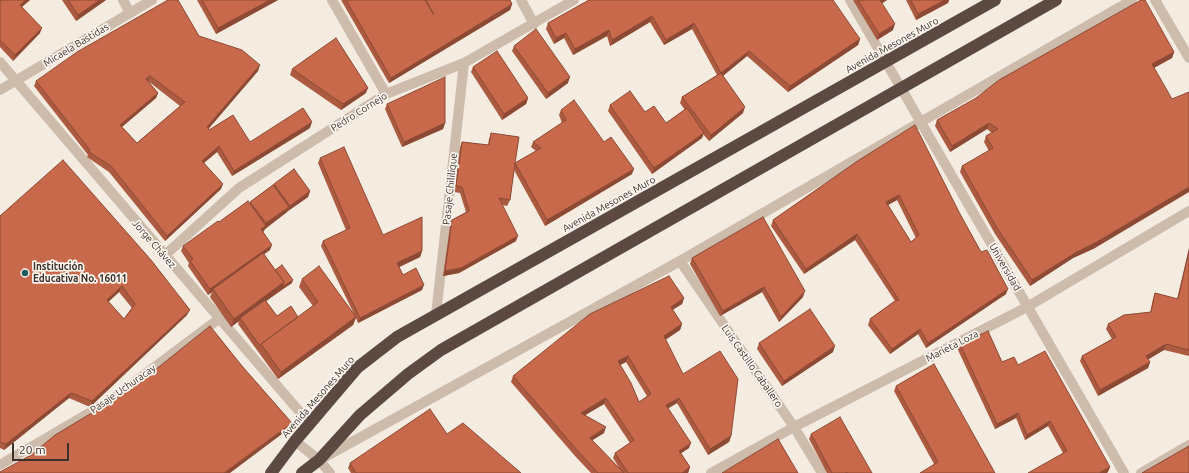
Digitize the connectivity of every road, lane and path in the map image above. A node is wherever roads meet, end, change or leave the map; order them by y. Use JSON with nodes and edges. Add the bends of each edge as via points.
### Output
{"nodes":[{"id":1,"x":123,"y":0,"type":"edge"},
{"id":2,"x":152,"y":0,"type":"edge"},
{"id":3,"x":332,"y":0,"type":"edge"},
{"id":4,"x":521,"y":0,"type":"edge"},
{"id":5,"x":574,"y":0,"type":"edge"},
{"id":6,"x":850,"y":0,"type":"edge"},
{"id":7,"x":995,"y":0,"type":"edge"},
{"id":8,"x":1056,"y":0,"type":"edge"},
{"id":9,"x":1132,"y":0,"type":"edge"},
{"id":10,"x":1155,"y":0,"type":"edge"},
{"id":11,"x":130,"y":12,"type":"junction"},
{"id":12,"x":534,"y":24,"type":"junction"},
{"id":13,"x":1189,"y":58,"type":"edge"},
{"id":14,"x":0,"y":62,"type":"edge"},
{"id":15,"x":887,"y":62,"type":"junction"},
{"id":16,"x":464,"y":63,"type":"junction"},
{"id":17,"x":16,"y":80,"type":"junction"},
{"id":18,"x":902,"y":88,"type":"junction"},
{"id":19,"x":0,"y":90,"type":"edge"},
{"id":20,"x":386,"y":94,"type":"junction"},
{"id":21,"x":921,"y":120,"type":"junction"},
{"id":22,"x":1189,"y":210,"type":"edge"},
{"id":23,"x":164,"y":256,"type":"junction"},
{"id":24,"x":680,"y":261,"type":"junction"},
{"id":25,"x":1027,"y":307,"type":"junction"},
{"id":26,"x":436,"y":315,"type":"junction"},
{"id":27,"x":220,"y":318,"type":"junction"},
{"id":28,"x":310,"y":424,"type":"junction"},
{"id":29,"x":794,"y":427,"type":"junction"},
{"id":30,"x":295,"y":440,"type":"junction"},
{"id":31,"x":1189,"y":445,"type":"edge"},
{"id":32,"x":319,"y":460,"type":"junction"},
{"id":33,"x":2,"y":461,"type":"edge"},
{"id":34,"x":271,"y":473,"type":"edge"},
{"id":35,"x":302,"y":473,"type":"edge"},
{"id":36,"x":330,"y":473,"type":"edge"},
{"id":37,"x":710,"y":473,"type":"edge"},
{"id":38,"x":822,"y":473,"type":"edge"},
{"id":39,"x":1124,"y":473,"type":"edge"},
{"id":40,"x":1141,"y":473,"type":"edge"}],
"edges":[{"from":1,"to":11,"type":"street"},
{"from":2,"to":11,"type":"street","name":"Micaela Bastidas"},
{"from":3,"to":20,"type":"street"},
{"from":4,"to":12,"type":"street"},
{"from":5,"to":12,"type":"street","name":"Pedro Cornejo"},
{"from":6,"to":15,"type":"street","name":"Universidad"},
{"from":7,"to":15,"type":"highway","name":"Avenida Mesones Muro"},
{"from":8,"to":18,"type":"highway"},
{"from":9,"to":21,"type":"street"},
{"from":10,"to":13,"type":"street"},
{"from":11,"to":17,"type":"street","name":"Micaela Bastidas"},
{"from":12,"to":16,"type":"street","name":"Pedro Cornejo"},
{"from":14,"to":17,"type":"street","name":"Jorge Chávez"},
{"from":15,"to":18,"type":"street","name":"Universidad"},
{"from":15,"to":26,"type":"highway","name":"Avenida Mesones Muro"},
{"from":16,"to":20,"type":"street","name":"Pedro Cornejo"},
{"from":16,"to":26,"type":"street","name":"Pasaje Chililique"},
{"from":17,"to":19,"type":"street","name":"Micaela Bastidas"},
{"from":17,"to":23,"type":"street","name":"Jorge Chávez"},
{"from":18,"to":21,"type":"street","name":"Universidad"},
{"from":18,"to":32,"type":"highway","via":[[440,350],[360,415]]},
{"from":20,"to":23,"type":"street","name":"Pedro Cornejo","via":[[239,188]]},
{"from":21,"to":24,"type":"street"},
{"from":21,"to":25,"type":"street","name":"Universidad"},
{"from":22,"to":25,"type":"street","name":"Marieta Loza"},
{"from":23,"to":27,"type":"street","name":"Jorge Chávez"},
{"from":24,"to":29,"type":"street","name":"Luis Castillo Caballero"},
{"from":24,"to":32,"type":"street"},
{"from":25,"to":29,"type":"street","name":"Marieta Loza"},
{"from":25,"to":39,"type":"street","name":"Universidad"},
{"from":26,"to":28,"type":"highway","name":"Avenida Mesones Muro","via":[[397,337],[357,368]]},
{"from":27,"to":28,"type":"street","name":"Jorge Chávez"},
{"from":27,"to":33,"type":"street","name":"Pasaje Uchuracay","via":[[108,402]]},
{"from":28,"to":30,"type":"highway","name":"Avenida Mesones Muro"},
{"from":29,"to":37,"type":"street","name":"Marieta Loza"},
{"from":29,"to":38,"type":"street","name":"Luis Castillo Caballero"},
{"from":30,"to":32,"type":"street"},
{"from":30,"to":34,"type":"highway","name":"Avenida Mesones Muro"},
{"from":31,"to":40,"type":"street"},
{"from":32,"to":35,"type":"highway"},
{"from":32,"to":36,"type":"street"}]}
